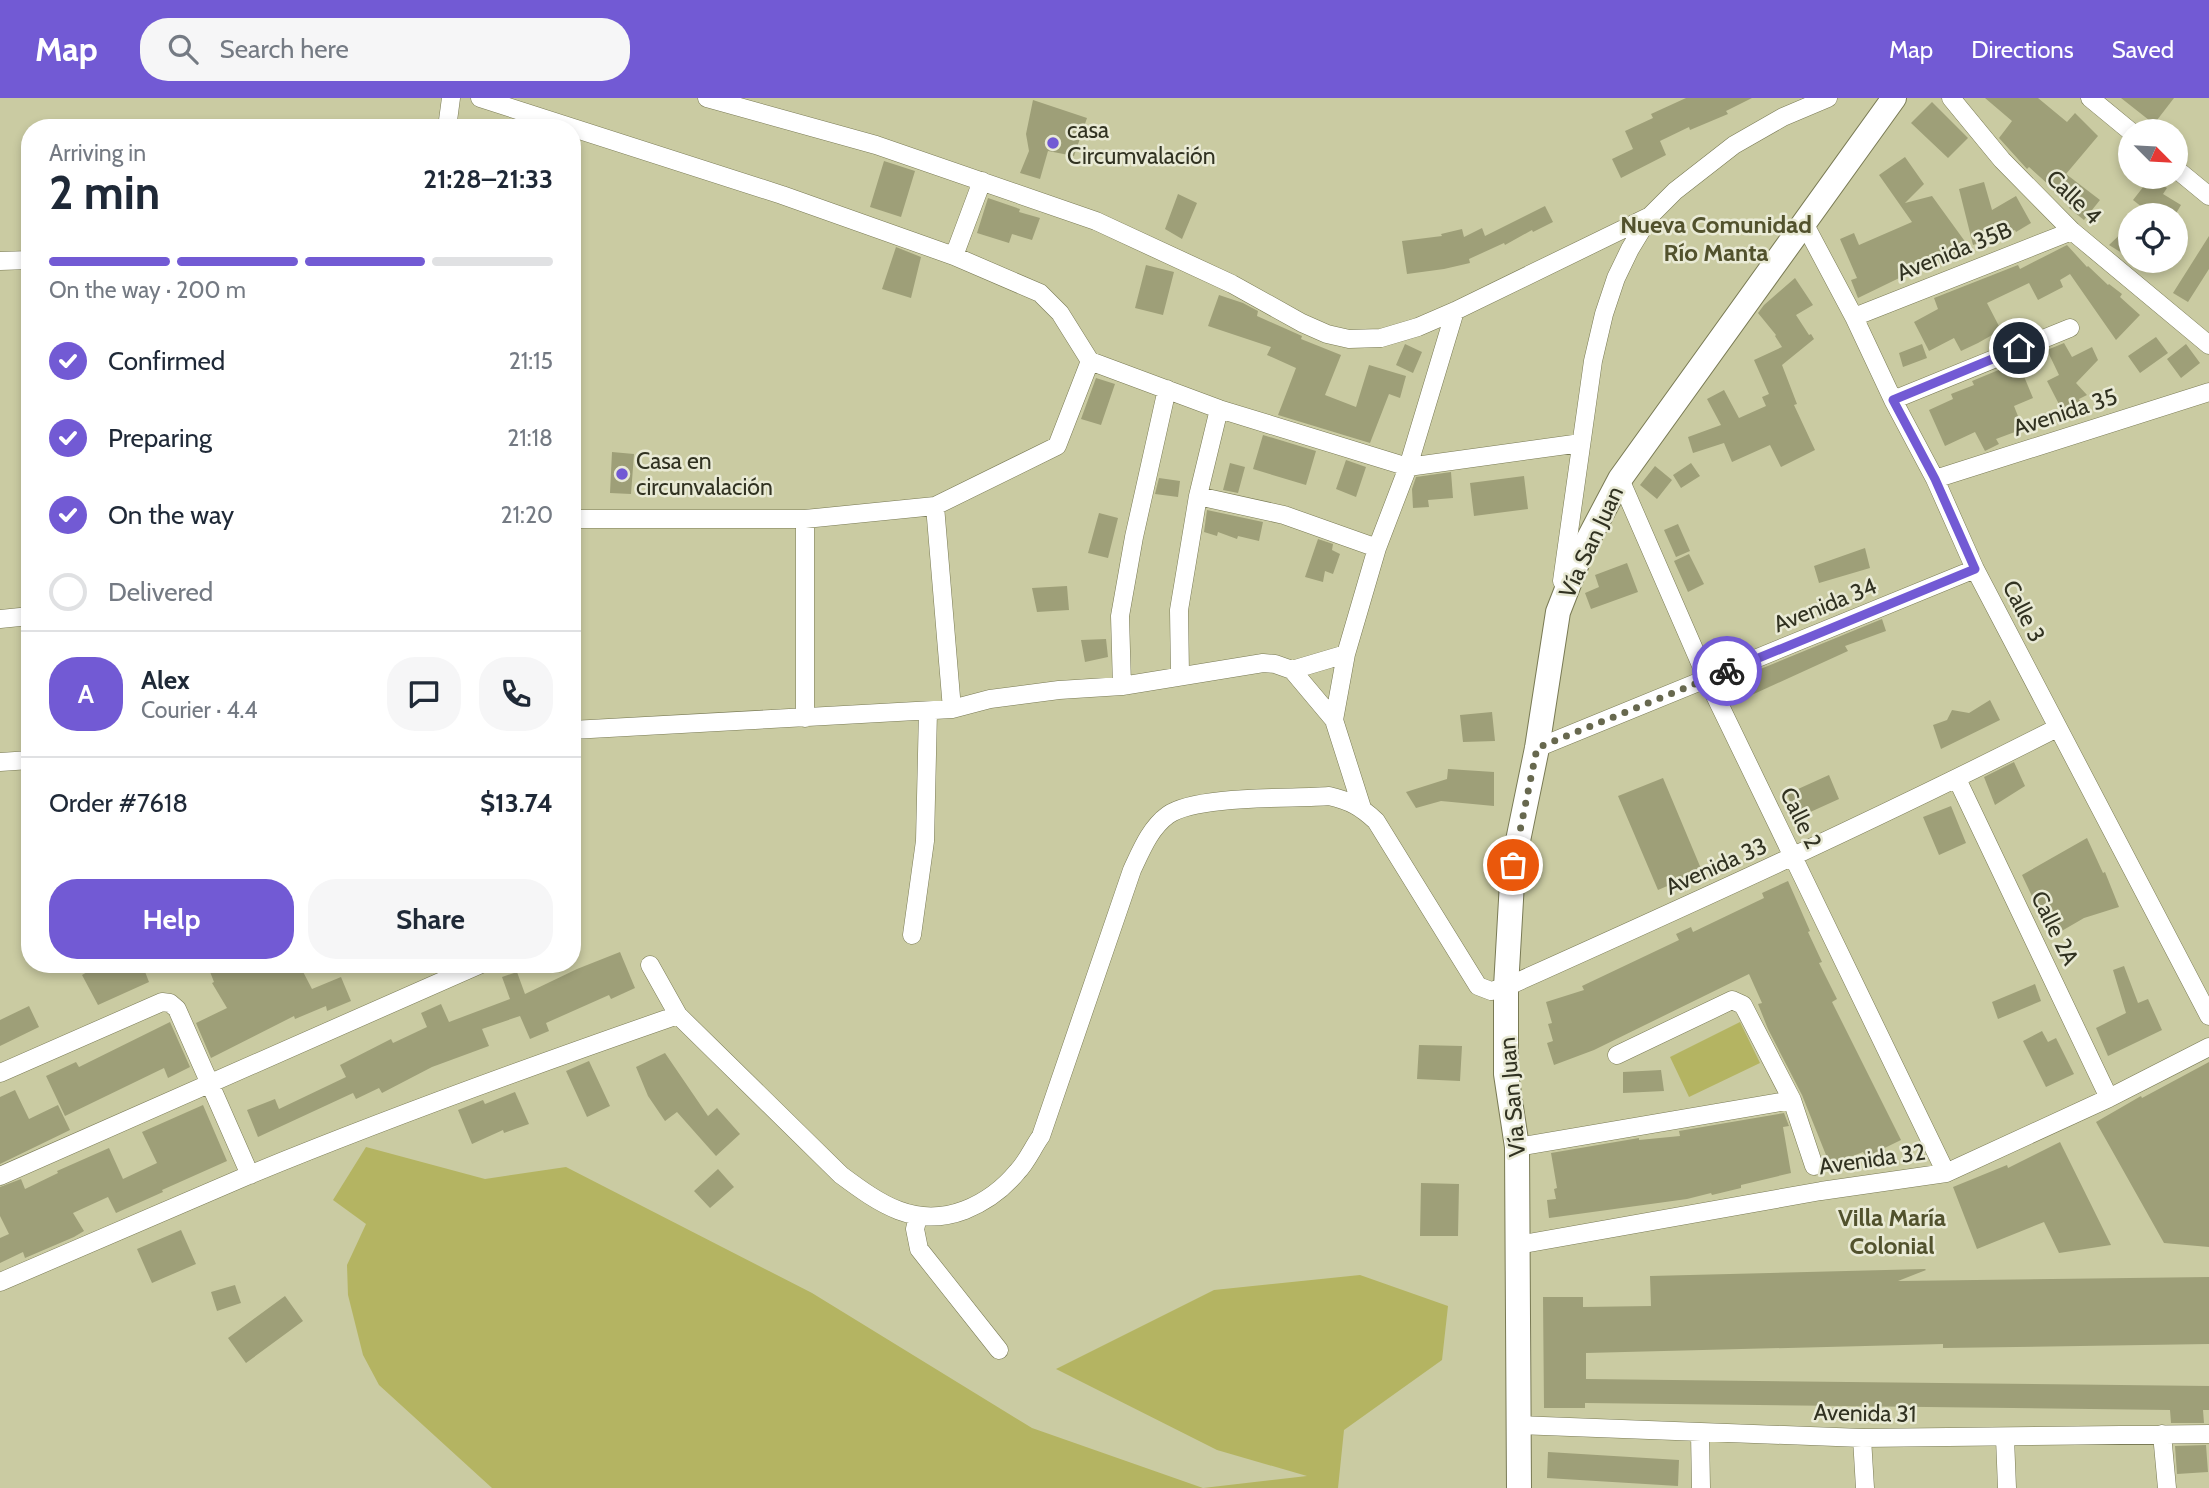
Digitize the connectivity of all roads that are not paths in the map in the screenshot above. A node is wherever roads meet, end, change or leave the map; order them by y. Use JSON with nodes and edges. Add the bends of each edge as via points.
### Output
{"nodes":[{"id":1,"x":451,"y":98,"type":"edge"},
{"id":2,"x":480,"y":98,"type":"edge"},
{"id":3,"x":707,"y":98,"type":"edge"},
{"id":4,"x":1828,"y":98,"type":"edge"},
{"id":5,"x":1894,"y":98,"type":"edge"},
{"id":6,"x":1951,"y":98,"type":"edge"},
{"id":7,"x":2090,"y":98,"type":"edge"},
{"id":8,"x":448,"y":119,"type":"edge"},
{"id":9,"x":545,"y":119,"type":"edge"},
{"id":10,"x":2118,"y":121,"type":"edge"},
{"id":11,"x":581,"y":130,"type":"edge"},
{"id":12,"x":2188,"y":179,"type":"edge"},
{"id":13,"x":982,"y":181,"type":"junction"},
{"id":14,"x":2209,"y":196,"type":"edge"},
{"id":15,"x":1650,"y":216,"type":"junction"},
{"id":16,"x":1804,"y":223,"type":"junction"},
{"id":17,"x":2072,"y":231,"type":"junction"},
{"id":18,"x":954,"y":256,"type":"junction"},
{"id":19,"x":21,"y":260,"type":"edge"},
{"id":20,"x":0,"y":261,"type":"edge"},
{"id":21,"x":1455,"y":311,"type":"junction"},
{"id":22,"x":1854,"y":317,"type":"junction"},
{"id":23,"x":2070,"y":328,"type":"dead end"},
{"id":24,"x":2209,"y":345,"type":"edge"},
{"id":25,"x":1090,"y":361,"type":"junction"},
{"id":26,"x":1167,"y":389,"type":"junction"},
{"id":27,"x":2209,"y":392,"type":"edge"},
{"id":28,"x":1893,"y":400,"type":"junction"},
{"id":29,"x":1219,"y":409,"type":"junction"},
{"id":30,"x":1581,"y":443,"type":"junction"},
{"id":31,"x":1408,"y":467,"type":"junction"},
{"id":32,"x":1620,"y":479,"type":"junction"},
{"id":33,"x":1935,"y":479,"type":"junction"},
{"id":34,"x":1198,"y":496,"type":"junction"},
{"id":35,"x":935,"y":506,"type":"junction"},
{"id":36,"x":581,"y":519,"type":"edge"},
{"id":37,"x":805,"y":519,"type":"junction"},
{"id":38,"x":1377,"y":548,"type":"junction"},
{"id":39,"x":1975,"y":569,"type":"junction"},
{"id":40,"x":1558,"y":612,"type":"junction"},
{"id":41,"x":21,"y":617,"type":"edge"},
{"id":42,"x":0,"y":619,"type":"edge"},
{"id":43,"x":1346,"y":654,"type":"junction"},
{"id":44,"x":1292,"y":670,"type":"junction"},
{"id":45,"x":1180,"y":676,"type":"junction"},
{"id":46,"x":1707,"y":679,"type":"junction"},
{"id":47,"x":1122,"y":686,"type":"junction"},
{"id":48,"x":952,"y":709,"type":"junction"},
{"id":49,"x":928,"y":711,"type":"junction"},
{"id":50,"x":805,"y":718,"type":"junction"},
{"id":51,"x":1334,"y":720,"type":"junction"},
{"id":52,"x":2057,"y":728,"type":"junction"},
{"id":53,"x":581,"y":730,"type":"edge"},
{"id":54,"x":1537,"y":748,"type":"junction"},
{"id":55,"x":21,"y":761,"type":"edge"},
{"id":56,"x":0,"y":762,"type":"edge"},
{"id":57,"x":1957,"y":779,"type":"junction"},
{"id":58,"x":1362,"y":808,"type":"junction"},
{"id":59,"x":1793,"y":858,"type":"junction"},
{"id":60,"x":912,"y":935,"type":"dead end"},
{"id":61,"x":650,"y":965,"type":"dead end"},
{"id":62,"x":461,"y":973,"type":"edge"},
{"id":63,"x":1506,"y":987,"type":"junction"},
{"id":64,"x":678,"y":1015,"type":"junction"},
{"id":65,"x":2209,"y":1016,"type":"edge"},
{"id":66,"x":2209,"y":1047,"type":"edge"},
{"id":67,"x":1617,"y":1055,"type":"dead end"},
{"id":68,"x":0,"y":1073,"type":"edge"},
{"id":69,"x":210,"y":1083,"type":"junction"},
{"id":70,"x":2109,"y":1098,"type":"junction"},
{"id":71,"x":1792,"y":1100,"type":"junction"},
{"id":72,"x":1517,"y":1147,"type":"junction"},
{"id":73,"x":1814,"y":1166,"type":"dead end"},
{"id":74,"x":1946,"y":1173,"type":"junction"},
{"id":75,"x":250,"y":1175,"type":"junction"},
{"id":76,"x":0,"y":1176,"type":"edge"},
{"id":77,"x":918,"y":1217,"type":"junction"},
{"id":78,"x":1518,"y":1245,"type":"junction"},
{"id":79,"x":0,"y":1282,"type":"edge"},
{"id":80,"x":999,"y":1350,"type":"dead end"},
{"id":81,"x":1520,"y":1425,"type":"junction"},
{"id":82,"x":1700,"y":1433,"type":"junction"},
{"id":83,"x":2162,"y":1434,"type":"junction"},
{"id":84,"x":2209,"y":1434,"type":"edge"},
{"id":85,"x":1861,"y":1438,"type":"junction"},
{"id":86,"x":2006,"y":1438,"type":"junction"},
{"id":87,"x":1519,"y":1488,"type":"edge"},
{"id":88,"x":1701,"y":1488,"type":"edge"},
{"id":89,"x":1865,"y":1488,"type":"edge"},
{"id":90,"x":2007,"y":1488,"type":"edge"},
{"id":91,"x":2167,"y":1488,"type":"edge"}],
"edges":[{"from":1,"to":8,"type":"street"},
{"from":2,"to":9,"type":"street"},
{"from":3,"to":13,"type":"street","via":[[876,145]]},
{"from":4,"to":15,"type":"street","via":[[1734,145]]},
{"from":5,"to":16,"type":"street","name":"Vía San Juan"},
{"from":6,"to":17,"type":"street","name":"Calle 4","via":[[2002,160]]},
{"from":7,"to":10,"type":"street"},
{"from":11,"to":18,"type":"street"},
{"from":12,"to":14,"type":"street"},
{"from":13,"to":18,"type":"street"},
{"from":13,"to":21,"type":"street","via":[[1096,221],[1327,334],[1381,338]]},
{"from":15,"to":21,"type":"street"},
{"from":15,"to":30,"type":"street","via":[[1616,278],[1604,314]]},
{"from":16,"to":22,"type":"street","name":"Calle 3"},
{"from":16,"to":32,"type":"street","name":"Vía San Juan"},
{"from":17,"to":22,"type":"street","name":"Avenida 35B"},
{"from":17,"to":24,"type":"street","name":"Calle 4"},
{"from":18,"to":25,"type":"street","via":[[1040,293],[1060,313]]},
{"from":19,"to":20,"type":"street"},
{"from":21,"to":31,"type":"street"},
{"from":22,"to":28,"type":"street","name":"Calle 3"},
{"from":23,"to":28,"type":"street"},
{"from":25,"to":26,"type":"street"},
{"from":25,"to":35,"type":"street","via":[[1057,446]]},
{"from":26,"to":29,"type":"street"},
{"from":26,"to":47,"type":"street","via":[[1121,616]]},
{"from":27,"to":33,"type":"street","name":"Avenida 35"},
{"from":28,"to":33,"type":"street","name":"Calle 3"},
{"from":29,"to":31,"type":"street"},
{"from":29,"to":34,"type":"street"},
{"from":30,"to":31,"type":"street"},
{"from":30,"to":40,"type":"street"},
{"from":31,"to":38,"type":"street"},
{"from":32,"to":40,"type":"street","name":"Vía San Juan","via":[[1581,553]]},
{"from":32,"to":46,"type":"street","name":"Calle 2"},
{"from":33,"to":39,"type":"street","name":"Calle 3"},
{"from":34,"to":38,"type":"street","via":[[1284,515]]},
{"from":34,"to":45,"type":"street","via":[[1178,610]]},
{"from":35,"to":37,"type":"street"},
{"from":35,"to":48,"type":"street"},
{"from":36,"to":37,"type":"street"},
{"from":37,"to":50,"type":"street"},
{"from":38,"to":43,"type":"street"},
{"from":39,"to":46,"type":"street","name":"Avenida 34"},
{"from":39,"to":52,"type":"street","name":"Calle 3"},
{"from":40,"to":54,"type":"street","name":"Vía San Juan"},
{"from":41,"to":42,"type":"street"},
{"from":43,"to":44,"type":"street"},
{"from":43,"to":51,"type":"street"},
{"from":44,"to":45,"type":"street","via":[[1263,663]]},
{"from":44,"to":51,"type":"street"},
{"from":45,"to":47,"type":"street"},
{"from":46,"to":54,"type":"street","name":"Avenida 34"},
{"from":46,"to":59,"type":"street","name":"Calle 2"},
{"from":47,"to":48,"type":"street","via":[[990,699]]},
{"from":48,"to":49,"type":"street"},
{"from":49,"to":50,"type":"street"},
{"from":49,"to":60,"type":"street","via":[[925,841]]},
{"from":50,"to":53,"type":"street"},
{"from":51,"to":58,"type":"street"},
{"from":52,"to":57,"type":"street","name":"Avenida 33"},
{"from":52,"to":65,"type":"street","name":"Calle 3"},
{"from":54,"to":63,"type":"street","name":"Vía San Juan","via":[[1513,865]]},
{"from":55,"to":56,"type":"street"},
{"from":57,"to":59,"type":"street","name":"Avenida 33"},
{"from":57,"to":70,"type":"street","name":"Calle 2A"},
{"from":58,"to":63,"type":"street","via":[[1376,821],[1478,986],[1491,991]]},
{"from":58,"to":77,"type":"street","via":[[1329,796],[1207,802],[1167,816],[1143,846],[1132,870],[1041,1136],[1018,1172],[984,1202],[947,1217]]},
{"from":59,"to":63,"type":"street","name":"Avenida 33"},
{"from":59,"to":74,"type":"street","name":"Calle 2"},
{"from":61,"to":64,"type":"street"},
{"from":62,"to":69,"type":"street"},
{"from":63,"to":72,"type":"street","name":"Vía San Juan","via":[[1506,1074]]},
{"from":64,"to":75,"type":"street","via":[[538,1063]]},
{"from":64,"to":77,"type":"street","via":[[841,1175],[893,1209]]},
{"from":66,"to":70,"type":"street","name":"Avenida 32"},
{"from":67,"to":71,"type":"street","via":[[1738,1001]]},
{"from":68,"to":69,"type":"street","via":[[162,1002],[177,1009]]},
{"from":69,"to":75,"type":"street"},
{"from":69,"to":76,"type":"street"},
{"from":70,"to":74,"type":"street","name":"Avenida 32"},
{"from":71,"to":72,"type":"street"},
{"from":71,"to":73,"type":"street"},
{"from":72,"to":78,"type":"street","name":"Vía San Juan"},
{"from":74,"to":78,"type":"street","name":"Avenida 32"},
{"from":75,"to":79,"type":"street"},
{"from":77,"to":80,"type":"street","via":[[919,1249]]},
{"from":78,"to":81,"type":"street","name":"Vía San Juan"},
{"from":81,"to":82,"type":"street","name":"Avenida 31"},
{"from":81,"to":87,"type":"street","name":"Vía San Juan"},
{"from":82,"to":85,"type":"street","name":"Avenida 31"},
{"from":82,"to":88,"type":"street"},
{"from":83,"to":84,"type":"street","name":"Avenida 31"},
{"from":83,"to":86,"type":"street","name":"Avenida 31"},
{"from":83,"to":91,"type":"street"},
{"from":85,"to":86,"type":"street","name":"Avenida 31"},
{"from":85,"to":89,"type":"street"},
{"from":86,"to":90,"type":"street"}]}
